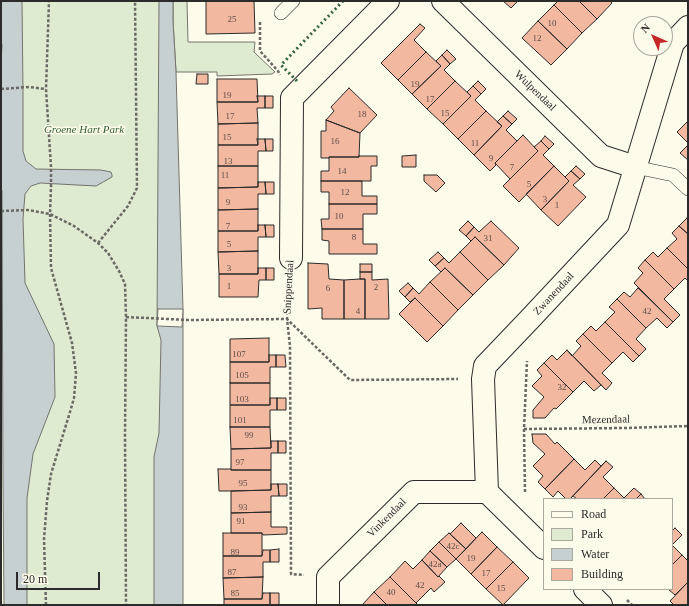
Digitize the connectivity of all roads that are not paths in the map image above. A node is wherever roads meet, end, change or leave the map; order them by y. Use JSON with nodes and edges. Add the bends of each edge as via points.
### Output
{"nodes":[{"id":1,"x":293,"y":1,"type":"edge"},
{"id":2,"x":388,"y":1,"type":"edge"},
{"id":3,"x":443,"y":1,"type":"edge"},
{"id":4,"x":281,"y":13,"type":"dead end"},
{"id":5,"x":688,"y":27,"type":"edge"},
{"id":6,"x":635,"y":167,"type":"junction"},
{"id":7,"x":688,"y":190,"type":"edge"},
{"id":8,"x":291,"y":258,"type":"road end"},
{"id":9,"x":487,"y":492,"type":"junction"},
{"id":10,"x":543,"y":547,"type":"edge"},
{"id":11,"x":586,"y":590,"type":"edge"},
{"id":12,"x":328,"y":605,"type":"edge"},
{"id":13,"x":601,"y":605,"type":"edge"}],
"edges":[{"from":1,"to":4,"type":"lane"},
{"from":2,"to":8,"type":"street","name":"Snippendaal","via":[[292,98]]},
{"from":3,"to":6,"type":"street","name":"Wulpendaal","via":[[601,156]]},
{"from":5,"to":6,"type":"street","name":"Zwanendaal","via":[[673,43]]},
{"from":6,"to":7,"type":"lane","via":[[673,175]]},
{"from":6,"to":9,"type":"street","name":"Zwanendaal","via":[[618,225],[485,366],[483,379]]},
{"from":9,"to":10,"type":"street"},
{"from":9,"to":12,"type":"street","name":"Vinkendaal","via":[[414,492],[328,577]]},
{"from":11,"to":13,"type":"street"}]}
